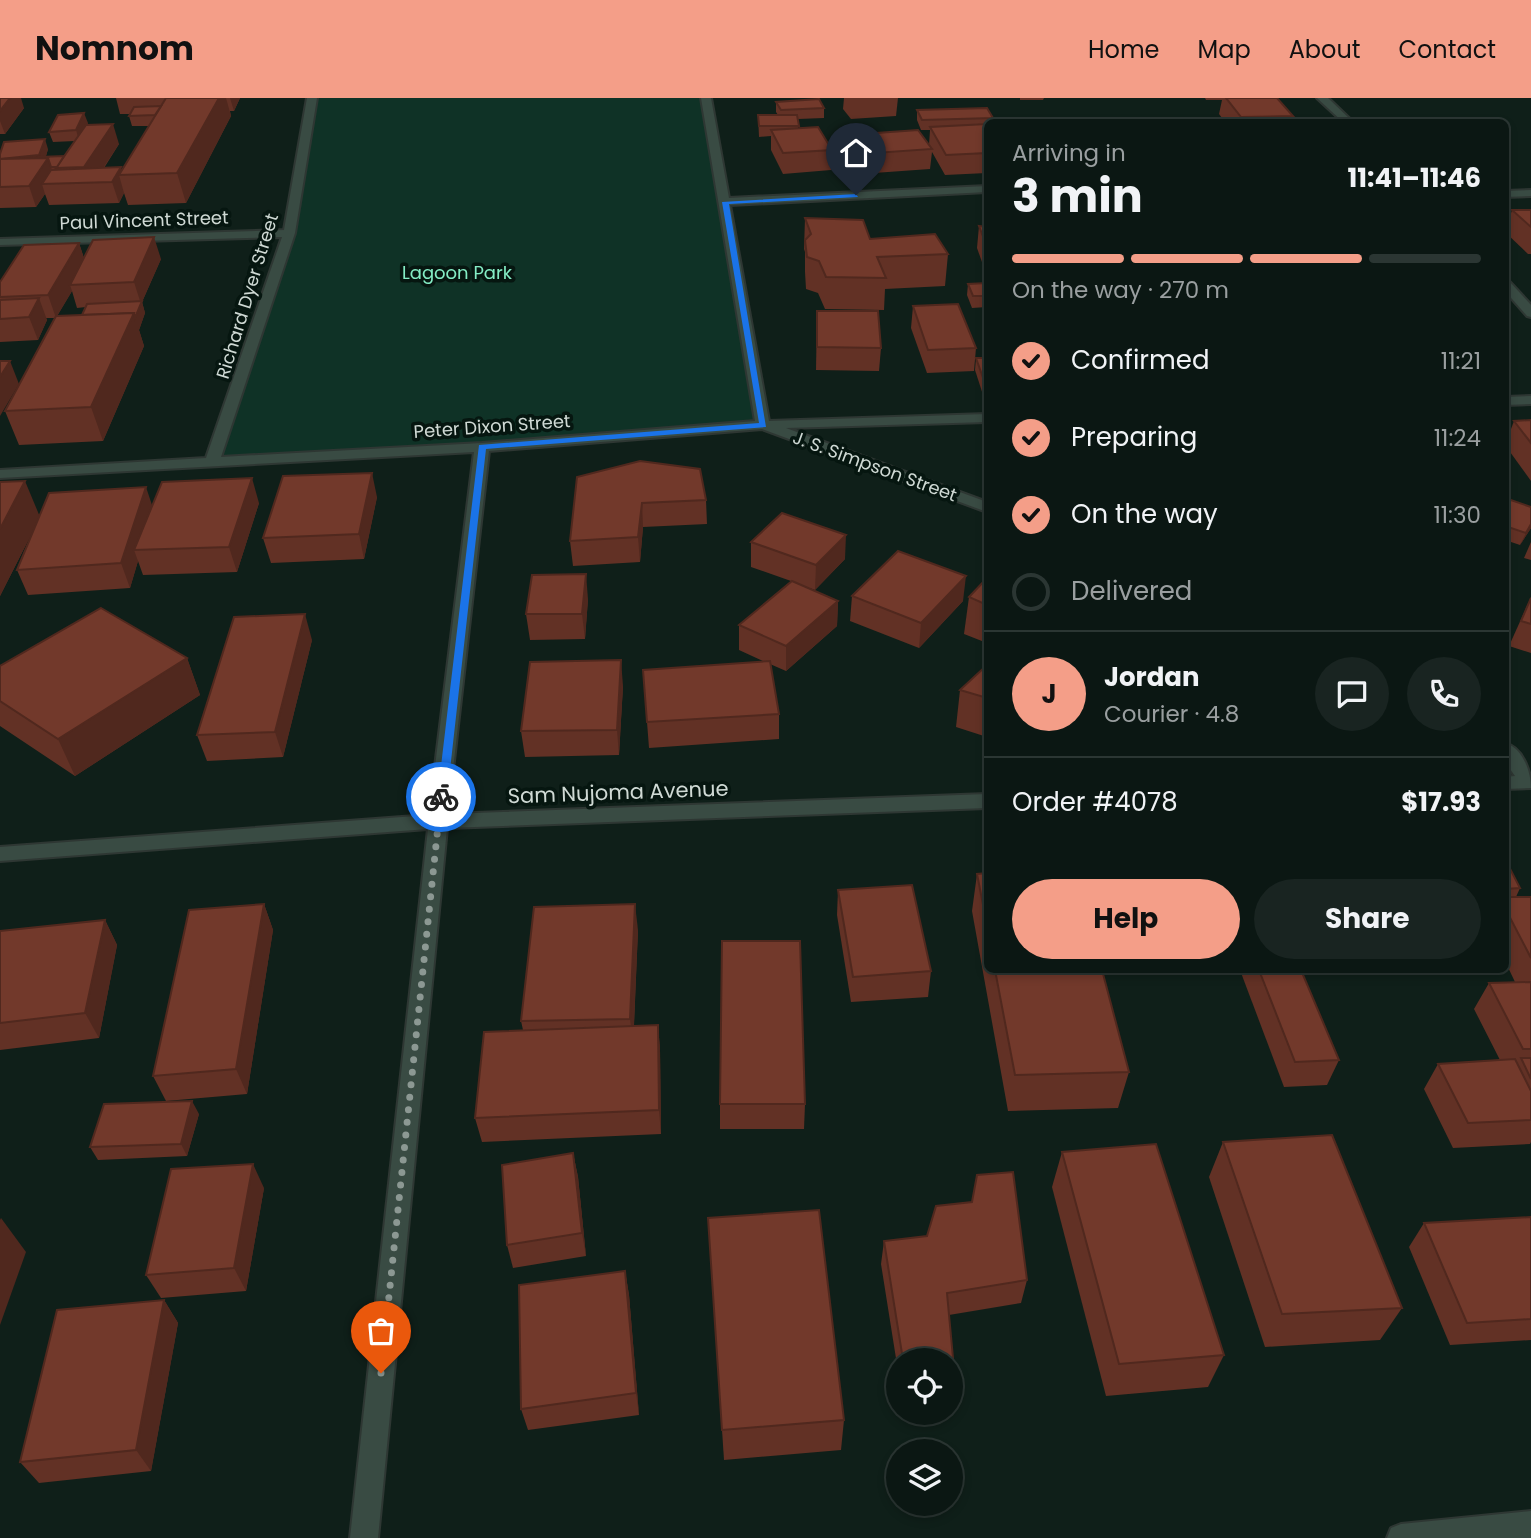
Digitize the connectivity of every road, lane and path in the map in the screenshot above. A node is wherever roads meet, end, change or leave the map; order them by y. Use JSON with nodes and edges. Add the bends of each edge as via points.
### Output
{"nodes":[{"id":1,"x":312,"y":98,"type":"edge"},
{"id":2,"x":706,"y":98,"type":"edge"},
{"id":3,"x":1322,"y":98,"type":"edge"},
{"id":4,"x":1345,"y":119,"type":"edge"},
{"id":5,"x":984,"y":189,"type":"edge"},
{"id":6,"x":1531,"y":193,"type":"edge"},
{"id":7,"x":1509,"y":194,"type":"edge"},
{"id":8,"x":725,"y":202,"type":"junction"},
{"id":9,"x":289,"y":233,"type":"junction"},
{"id":10,"x":0,"y":242,"type":"edge"},
{"id":11,"x":1509,"y":288,"type":"edge"},
{"id":12,"x":1531,"y":313,"type":"edge"},
{"id":13,"x":1531,"y":400,"type":"edge"},
{"id":14,"x":1509,"y":401,"type":"edge"},
{"id":15,"x":984,"y":418,"type":"edge"},
{"id":16,"x":763,"y":425,"type":"junction"},
{"id":17,"x":482,"y":447,"type":"junction"},
{"id":18,"x":213,"y":460,"type":"junction"},
{"id":19,"x":0,"y":474,"type":"edge"},
{"id":20,"x":984,"y":506,"type":"edge"},
{"id":21,"x":1509,"y":754,"type":"edge"},
{"id":22,"x":1530,"y":782,"type":"edge"},
{"id":23,"x":1509,"y":783,"type":"edge"},
{"id":24,"x":984,"y":801,"type":"edge"},
{"id":25,"x":438,"y":821,"type":"junction"},
{"id":26,"x":0,"y":854,"type":"edge"},
{"id":27,"x":1531,"y":1525,"type":"edge"},
{"id":28,"x":364,"y":1538,"type":"edge"},
{"id":29,"x":1401,"y":1538,"type":"edge"}],
"edges":[{"from":1,"to":9,"type":"street","name":"Richard Dyer Street"},
{"from":2,"to":8,"type":"street"},
{"from":3,"to":4,"type":"street"},
{"from":5,"to":8,"type":"street"},
{"from":6,"to":7,"type":"street"},
{"from":8,"to":16,"type":"street"},
{"from":9,"to":10,"type":"street","name":"Paul Vincent Street"},
{"from":9,"to":18,"type":"street","name":"Richard Dyer Street"},
{"from":11,"to":12,"type":"street"},
{"from":13,"to":14,"type":"street"},
{"from":15,"to":16,"type":"street","name":"Peter Dixon Street"},
{"from":16,"to":17,"type":"street","name":"Peter Dixon Street"},
{"from":16,"to":20,"type":"street","name":"J. S. Simpson Street"},
{"from":17,"to":18,"type":"street","name":"Peter Dixon Street"},
{"from":17,"to":25,"type":"street"},
{"from":18,"to":19,"type":"street","name":"Peter Dixon Street"},
{"from":21,"to":22,"type":"street"},
{"from":22,"to":23,"type":"street"},
{"from":24,"to":25,"type":"street","name":"Sam Nujoma Avenue"},
{"from":25,"to":26,"type":"street","name":"Sam Nujoma Avenue"},
{"from":25,"to":28,"type":"street"},
{"from":27,"to":29,"type":"street"}]}
